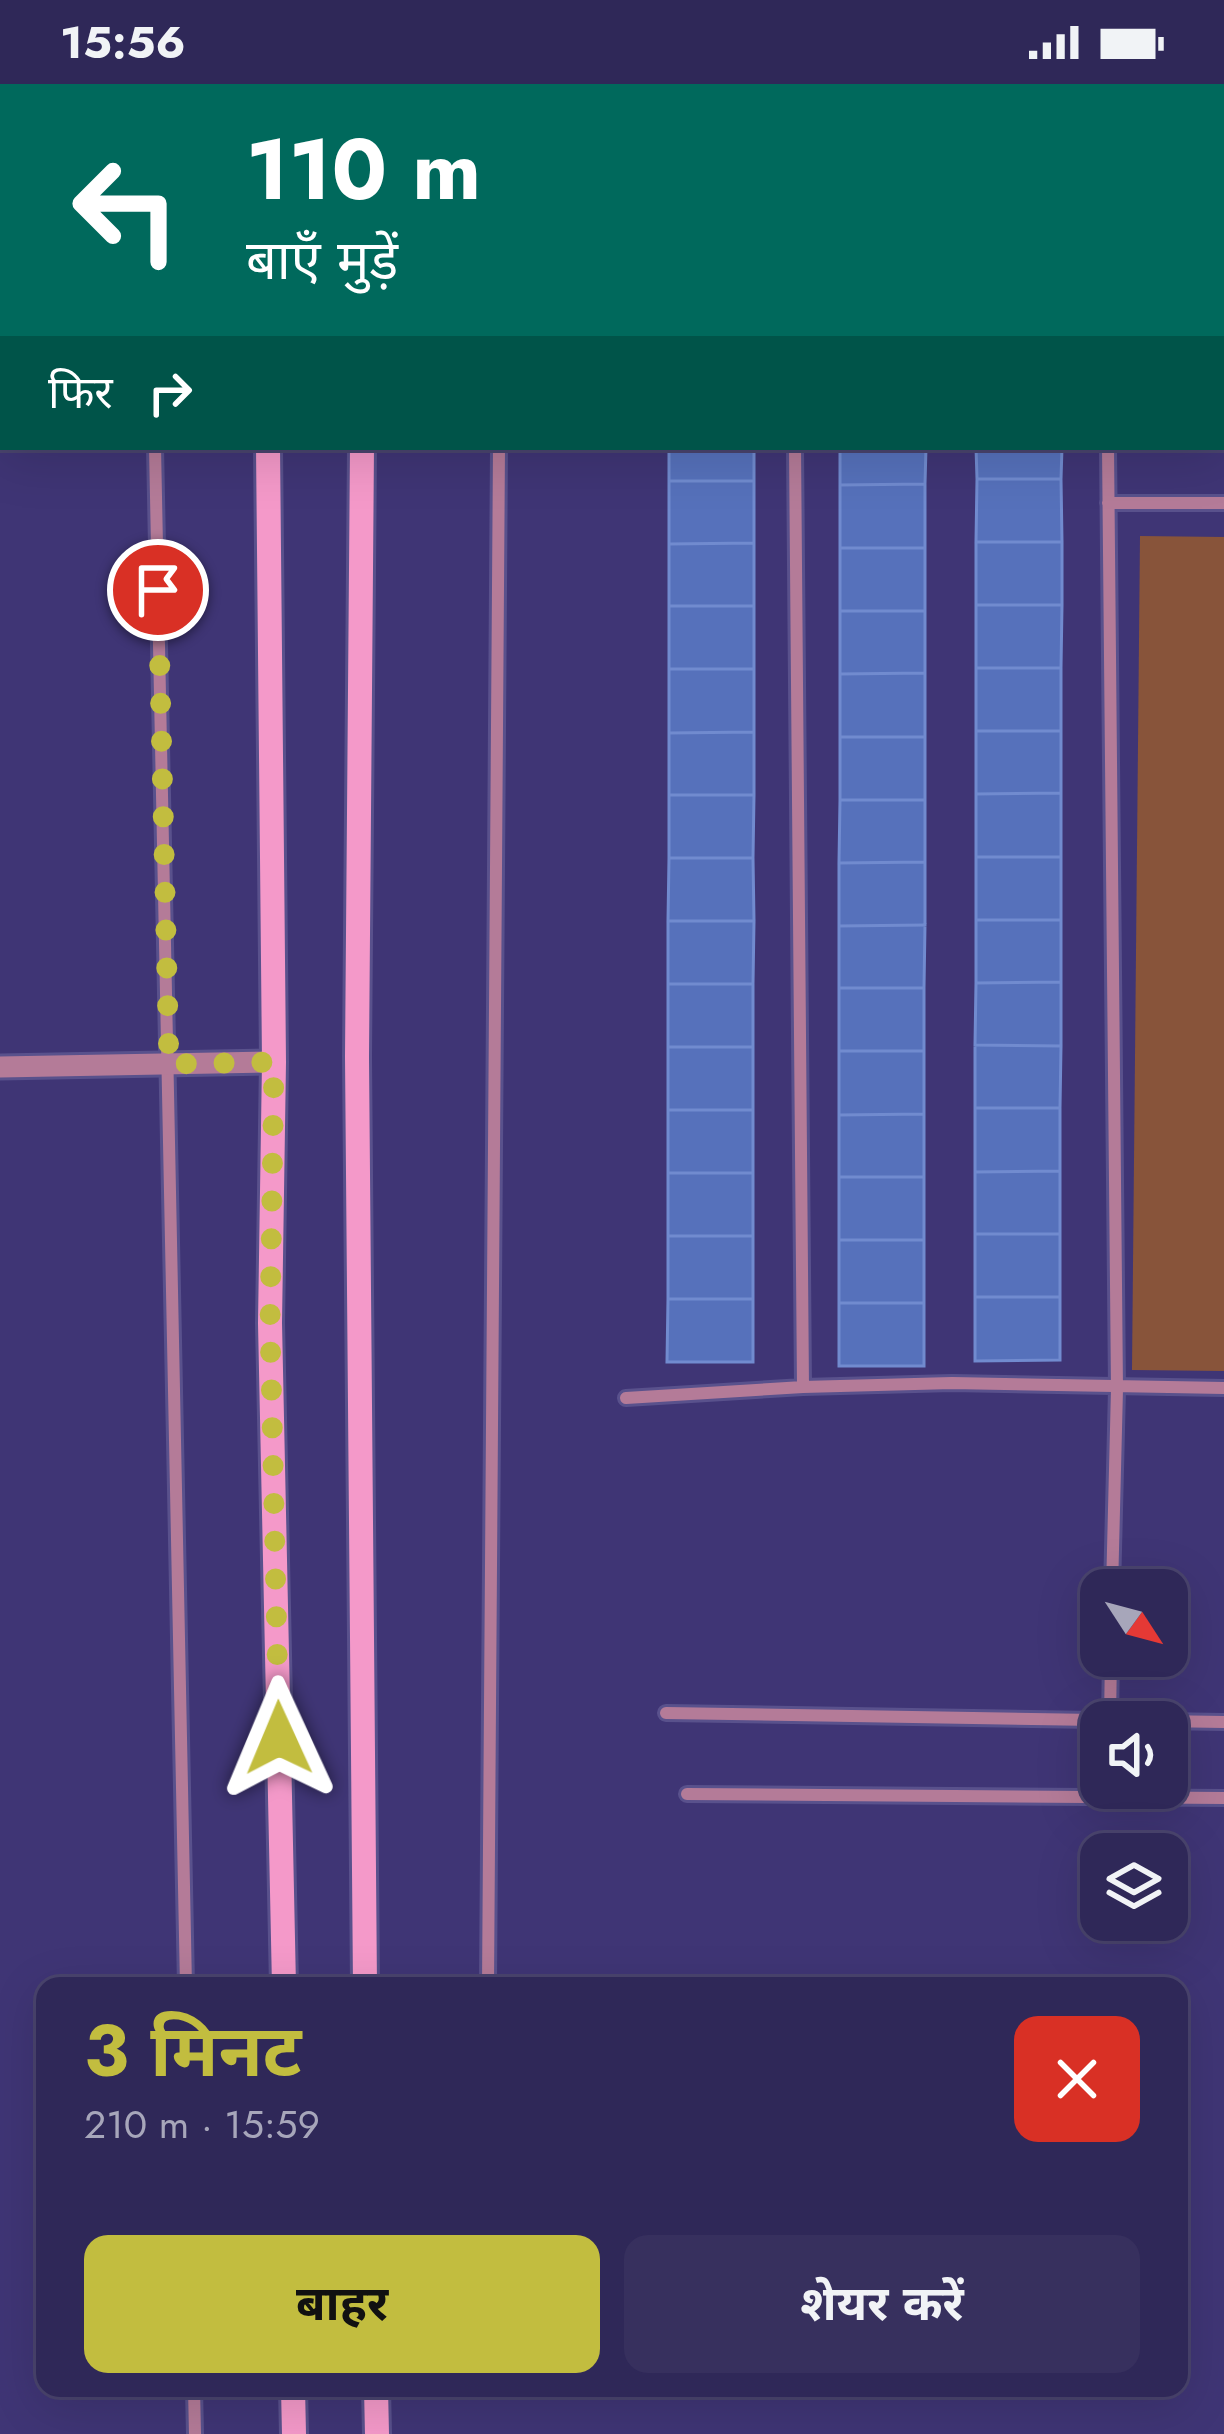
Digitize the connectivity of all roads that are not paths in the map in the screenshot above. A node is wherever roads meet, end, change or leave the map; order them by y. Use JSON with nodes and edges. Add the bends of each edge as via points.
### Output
{"nodes":[{"id":1,"x":155,"y":450,"type":"edge"},
{"id":2,"x":268,"y":450,"type":"edge"},
{"id":3,"x":362,"y":450,"type":"edge"},
{"id":4,"x":500,"y":450,"type":"edge"},
{"id":5,"x":795,"y":450,"type":"edge"},
{"id":6,"x":1108,"y":450,"type":"edge"},
{"id":7,"x":1108,"y":503,"type":"junction"},
{"id":8,"x":1224,"y":503,"type":"edge"},
{"id":9,"x":274,"y":1062,"type":"junction"},
{"id":10,"x":169,"y":1064,"type":"junction"},
{"id":11,"x":0,"y":1067,"type":"edge"},
{"id":12,"x":803,"y":1387,"type":"junction"},
{"id":13,"x":1224,"y":1388,"type":"edge"},
{"id":14,"x":1117,"y":1389,"type":"junction"},
{"id":15,"x":626,"y":1397,"type":"dead end"},
{"id":16,"x":1113,"y":1569,"type":"edge"},
{"id":17,"x":667,"y":1713,"type":"dead end"},
{"id":18,"x":1080,"y":1720,"type":"edge"},
{"id":19,"x":1188,"y":1721,"type":"edge"},
{"id":20,"x":1224,"y":1722,"type":"edge"},
{"id":21,"x":687,"y":1794,"type":"dead end"},
{"id":22,"x":1224,"y":1798,"type":"edge"},
{"id":23,"x":186,"y":1977,"type":"edge"},
{"id":24,"x":284,"y":1977,"type":"edge"},
{"id":25,"x":365,"y":1977,"type":"edge"},
{"id":26,"x":488,"y":1977,"type":"edge"},
{"id":27,"x":194,"y":2397,"type":"edge"},
{"id":28,"x":293,"y":2397,"type":"edge"},
{"id":29,"x":376,"y":2397,"type":"edge"},
{"id":30,"x":195,"y":2434,"type":"edge"},
{"id":31,"x":294,"y":2434,"type":"edge"},
{"id":32,"x":377,"y":2434,"type":"edge"}],
"edges":[{"from":1,"to":10,"type":"street"},
{"from":2,"to":9,"type":"main road"},
{"from":3,"to":25,"type":"main road","via":[[357,1081]]},
{"from":4,"to":26,"type":"street"},
{"from":5,"to":12,"type":"street"},
{"from":6,"to":7,"type":"street"},
{"from":7,"to":8,"type":"street"},
{"from":7,"to":14,"type":"street"},
{"from":9,"to":10,"type":"street"},
{"from":9,"to":24,"type":"main road","via":[[270,1324]]},
{"from":10,"to":11,"type":"street"},
{"from":10,"to":23,"type":"street"},
{"from":12,"to":14,"type":"street"},
{"from":12,"to":15,"type":"street"},
{"from":13,"to":14,"type":"street"},
{"from":14,"to":16,"type":"street"},
{"from":17,"to":18,"type":"street"},
{"from":19,"to":20,"type":"street"},
{"from":21,"to":22,"type":"street"},
{"from":27,"to":30,"type":"street"},
{"from":28,"to":31,"type":"main road"},
{"from":29,"to":32,"type":"main road"}]}
